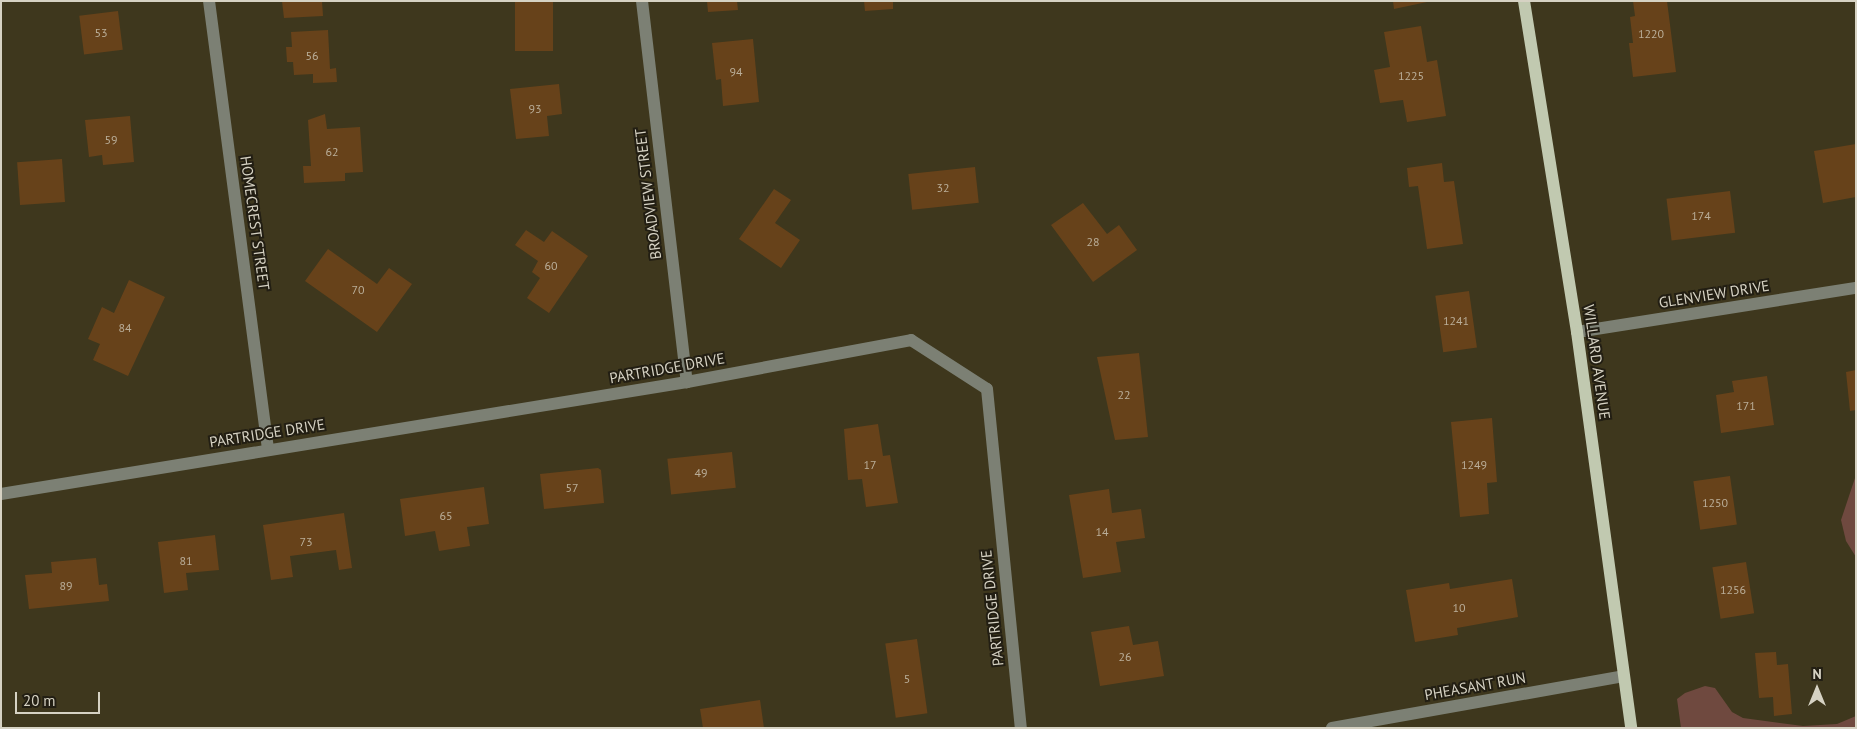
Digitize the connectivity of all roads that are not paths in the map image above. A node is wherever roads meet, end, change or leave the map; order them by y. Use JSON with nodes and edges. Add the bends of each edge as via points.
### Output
{"nodes":[{"id":1,"x":209,"y":1,"type":"edge"},
{"id":2,"x":642,"y":1,"type":"edge"},
{"id":3,"x":1524,"y":1,"type":"edge"},
{"id":4,"x":1856,"y":288,"type":"edge"},
{"id":5,"x":1577,"y":332,"type":"junction"},
{"id":6,"x":687,"y":382,"type":"junction"},
{"id":7,"x":268,"y":449,"type":"junction"},
{"id":8,"x":1,"y":494,"type":"edge"},
{"id":9,"x":1623,"y":676,"type":"junction"},
{"id":10,"x":1020,"y":728,"type":"edge"},
{"id":11,"x":1332,"y":728,"type":"edge"},
{"id":12,"x":1631,"y":728,"type":"edge"}],
"edges":[{"from":1,"to":7,"type":"street","name":"HOMECREST STREET"},
{"from":2,"to":6,"type":"street","name":"BROADVIEW STREET"},
{"from":3,"to":5,"type":"main road","name":"WILLARD AVENUE"},
{"from":4,"to":5,"type":"street","name":"GLENVIEW DRIVE"},
{"from":5,"to":9,"type":"main road","name":"WILLARD AVENUE"},
{"from":6,"to":7,"type":"street","name":"PARTRIDGE DRIVE"},
{"from":6,"to":10,"type":"street","name":"PARTRIDGE DRIVE","via":[[911,340],[987,388]]},
{"from":7,"to":8,"type":"street","name":"PARTRIDGE DRIVE"},
{"from":9,"to":11,"type":"street","name":"PHEASANT RUN"},
{"from":9,"to":12,"type":"main road","name":"WILLARD AVENUE"}]}
